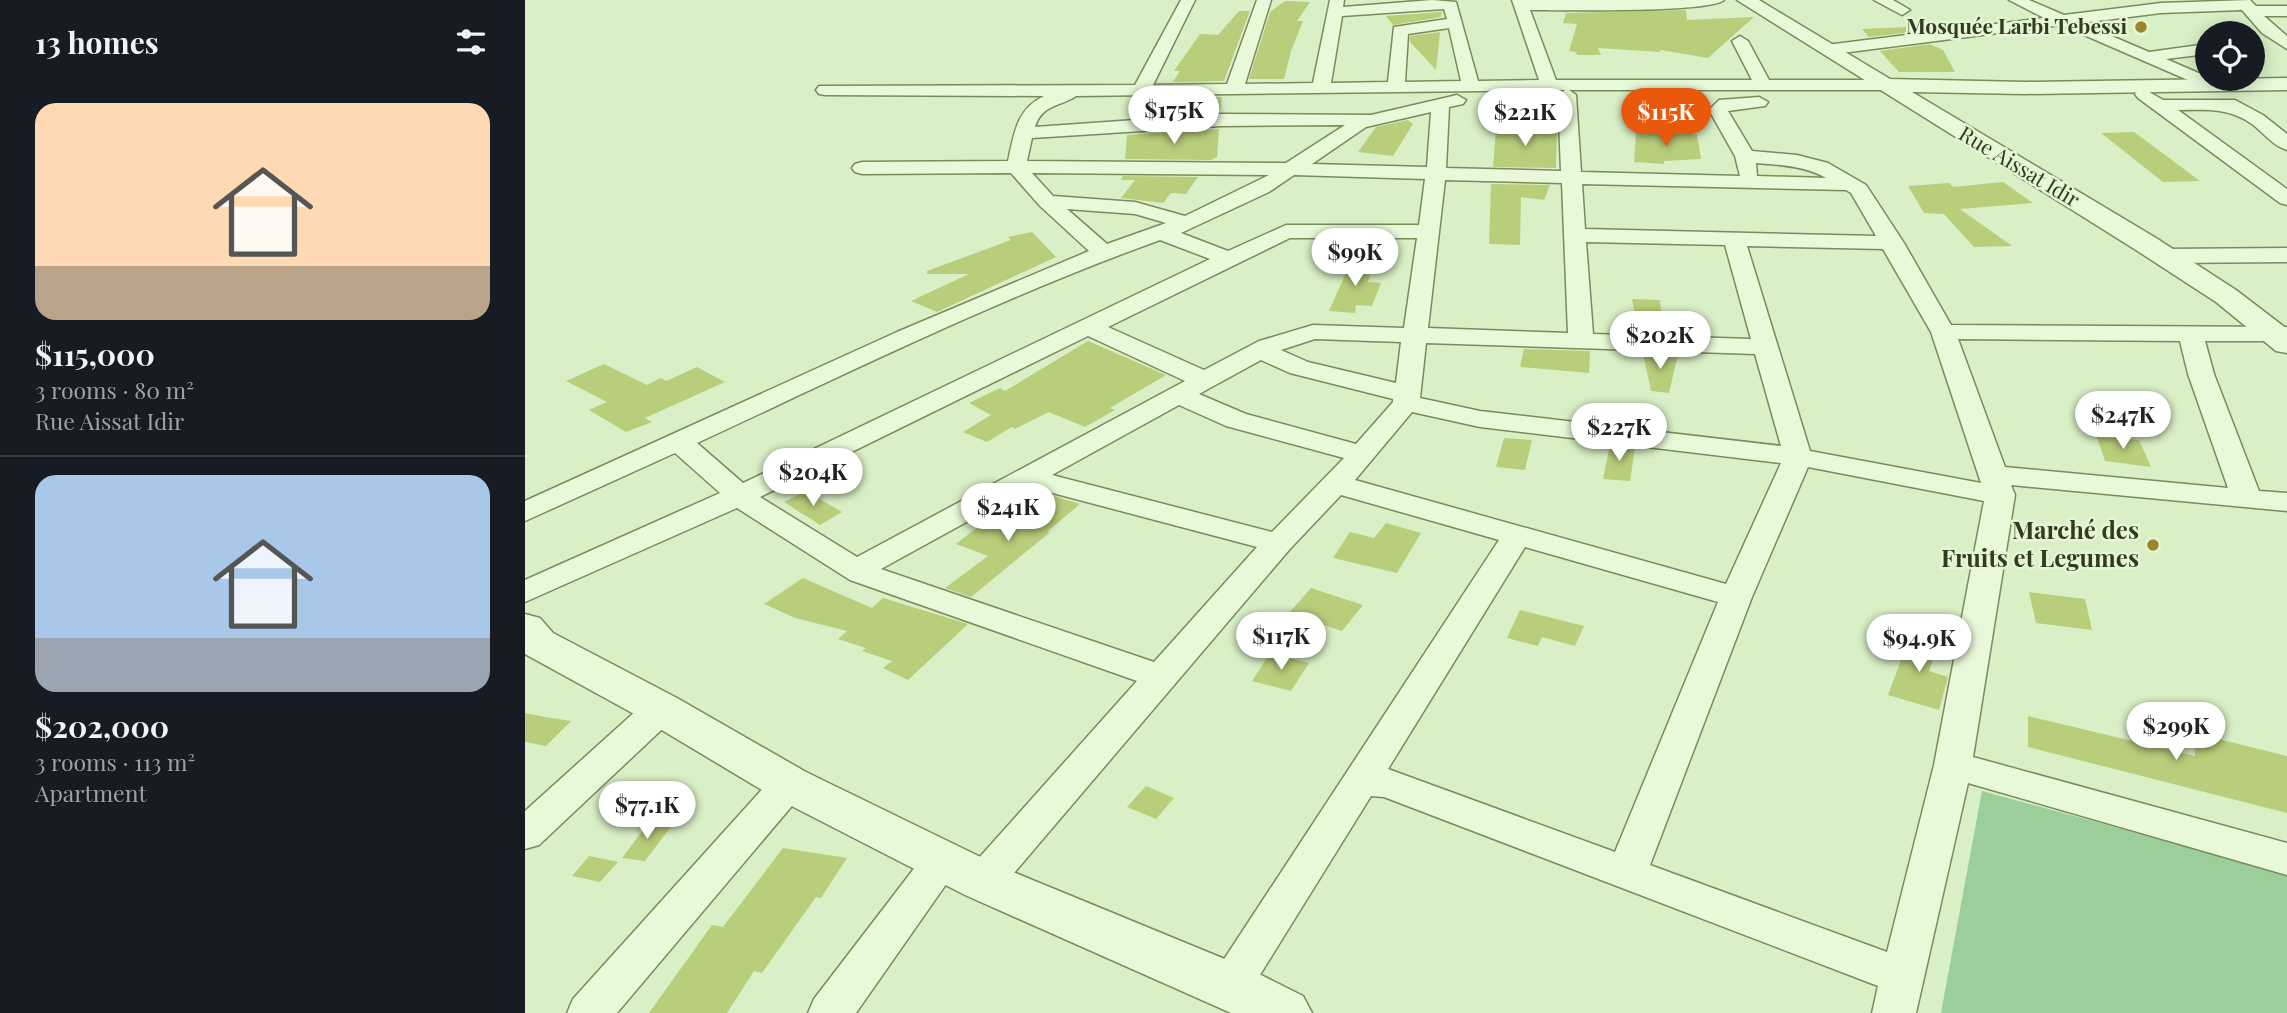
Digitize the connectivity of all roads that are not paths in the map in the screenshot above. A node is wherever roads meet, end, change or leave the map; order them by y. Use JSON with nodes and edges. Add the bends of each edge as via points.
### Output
{"nodes":[{"id":1,"x":1188,"y":0,"type":"edge"},
{"id":2,"x":1264,"y":0,"type":"edge"},
{"id":3,"x":1717,"y":0,"type":"edge"},
{"id":4,"x":1746,"y":0,"type":"edge"},
{"id":5,"x":1881,"y":0,"type":"edge"},
{"id":6,"x":2017,"y":0,"type":"edge"},
{"id":7,"x":2145,"y":0,"type":"edge"},
{"id":8,"x":1520,"y":3,"type":"edge"},
{"id":9,"x":2246,"y":5,"type":"edge"},
{"id":10,"x":1336,"y":6,"type":"edge"},
{"id":11,"x":2161,"y":8,"type":"junction"},
{"id":12,"x":1902,"y":10,"type":"dead end"},
{"id":13,"x":2287,"y":11,"type":"edge"},
{"id":14,"x":2060,"y":21,"type":"junction"},
{"id":15,"x":1456,"y":22,"type":"junction"},
{"id":16,"x":2286,"y":39,"type":"edge"},
{"id":17,"x":1740,"y":41,"type":"dead end"},
{"id":18,"x":2265,"y":41,"type":"edge"},
{"id":19,"x":1826,"y":50,"type":"junction"},
{"id":20,"x":2195,"y":51,"type":"edge"},
{"id":21,"x":2148,"y":57,"type":"junction"},
{"id":22,"x":2195,"y":78,"type":"edge"},
{"id":23,"x":2265,"y":84,"type":"edge"},
{"id":24,"x":2287,"y":84,"type":"edge"},
{"id":25,"x":2195,"y":85,"type":"edge"},
{"id":26,"x":1472,"y":86,"type":"junction"},
{"id":27,"x":1764,"y":86,"type":"junction"},
{"id":28,"x":1396,"y":88,"type":"junction"},
{"id":29,"x":1321,"y":89,"type":"junction"},
{"id":30,"x":825,"y":90,"type":"dead end"},
{"id":31,"x":1234,"y":90,"type":"junction"},
{"id":32,"x":1558,"y":90,"type":"junction"},
{"id":33,"x":1090,"y":91,"type":"junction"},
{"id":34,"x":1141,"y":91,"type":"junction"},
{"id":35,"x":1892,"y":91,"type":"junction"},
{"id":36,"x":2287,"y":92,"type":"edge"},
{"id":37,"x":1819,"y":96,"type":"junction"},
{"id":38,"x":2152,"y":99,"type":"junction"},
{"id":39,"x":1440,"y":106,"type":"junction"},
{"id":40,"x":1370,"y":119,"type":"junction"},
{"id":41,"x":1024,"y":133,"type":"junction"},
{"id":42,"x":2287,"y":144,"type":"edge"},
{"id":43,"x":1745,"y":156,"type":"junction"},
{"id":44,"x":1016,"y":167,"type":"junction"},
{"id":45,"x":862,"y":168,"type":"dead end"},
{"id":46,"x":1290,"y":170,"type":"junction"},
{"id":47,"x":1436,"y":174,"type":"junction"},
{"id":48,"x":1572,"y":177,"type":"junction"},
{"id":49,"x":1751,"y":181,"type":"junction"},
{"id":50,"x":1850,"y":185,"type":"junction"},
{"id":51,"x":2283,"y":192,"type":"edge"},
{"id":52,"x":1047,"y":202,"type":"junction"},
{"id":53,"x":1185,"y":224,"type":"junction"},
{"id":54,"x":1427,"y":232,"type":"junction"},
{"id":55,"x":1161,"y":233,"type":"junction"},
{"id":56,"x":1574,"y":235,"type":"junction"},
{"id":57,"x":1734,"y":239,"type":"junction"},
{"id":58,"x":1893,"y":243,"type":"junction"},
{"id":59,"x":1104,"y":253,"type":"junction"},
{"id":60,"x":2287,"y":255,"type":"edge"},
{"id":61,"x":2165,"y":256,"type":"junction"},
{"id":62,"x":1229,"y":259,"type":"junction"},
{"id":63,"x":1086,"y":326,"type":"junction"},
{"id":64,"x":1943,"y":332,"type":"junction"},
{"id":65,"x":2191,"y":334,"type":"junction"},
{"id":66,"x":1415,"y":335,"type":"junction"},
{"id":67,"x":2283,"y":337,"type":"edge"},
{"id":68,"x":1581,"y":340,"type":"junction"},
{"id":69,"x":1767,"y":347,"type":"junction"},
{"id":70,"x":1260,"y":350,"type":"junction"},
{"id":71,"x":1205,"y":380,"type":"junction"},
{"id":72,"x":1178,"y":395,"type":"junction"},
{"id":73,"x":1406,"y":399,"type":"junction"},
{"id":74,"x":678,"y":441,"type":"junction"},
{"id":75,"x":1361,"y":454,"type":"junction"},
{"id":76,"x":1798,"y":457,"type":"junction"},
{"id":77,"x":1028,"y":478,"type":"junction"},
{"id":78,"x":1336,"y":484,"type":"junction"},
{"id":79,"x":1996,"y":485,"type":"junction"},
{"id":80,"x":740,"y":495,"type":"junction"},
{"id":81,"x":2247,"y":499,"type":"junction"},
{"id":82,"x":2287,"y":502,"type":"edge"},
{"id":83,"x":525,"y":512,"type":"edge"},
{"id":84,"x":1517,"y":535,"type":"junction"},
{"id":85,"x":1278,"y":543,"type":"junction"},
{"id":86,"x":856,"y":570,"type":"junction"},
{"id":87,"x":525,"y":592,"type":"edge"},
{"id":88,"x":1736,"y":597,"type":"junction"},
{"id":89,"x":529,"y":642,"type":"edge"},
{"id":90,"x":1161,"y":677,"type":"junction"},
{"id":91,"x":661,"y":709,"type":"junction"},
{"id":92,"x":1953,"y":765,"type":"junction"},
{"id":93,"x":1362,"y":781,"type":"junction"},
{"id":94,"x":789,"y":784,"type":"junction"},
{"id":95,"x":525,"y":834,"type":"edge"},
{"id":96,"x":2287,"y":859,"type":"edge"},
{"id":97,"x":963,"y":871,"type":"junction"},
{"id":98,"x":1627,"y":872,"type":"junction"},
{"id":99,"x":1230,"y":986,"type":"junction"},
{"id":100,"x":1898,"y":995,"type":"edge"},
{"id":101,"x":590,"y":1013,"type":"edge"},
{"id":102,"x":830,"y":1013,"type":"edge"},
{"id":103,"x":1284,"y":1013,"type":"edge"}],
"edges":[{"from":1,"to":34,"type":"street"},
{"from":2,"to":31,"type":"street"},
{"from":3,"to":8,"type":"street"},
{"from":4,"to":19,"type":"street","name":"Rue Aissat Idir"},
{"from":5,"to":12,"type":"street"},
{"from":6,"to":14,"type":"street"},
{"from":7,"to":11,"type":"street"},
{"from":8,"to":32,"type":"street"},
{"from":9,"to":11,"type":"street"},
{"from":9,"to":13,"type":"street"},
{"from":9,"to":16,"type":"street","via":[[2268,30]]},
{"from":10,"to":15,"type":"street","via":[[1446,4],[1452,7]]},
{"from":10,"to":29,"type":"street"},
{"from":11,"to":14,"type":"street"},
{"from":14,"to":19,"type":"street"},
{"from":14,"to":21,"type":"street"},
{"from":15,"to":26,"type":"street"},
{"from":15,"to":28,"type":"street","via":[[1400,30]]},
{"from":16,"to":18,"type":"street"},
{"from":17,"to":27,"type":"street"},
{"from":19,"to":35,"type":"street","name":"Rue Aissat Idir"},
{"from":20,"to":21,"type":"street"},
{"from":21,"to":22,"type":"street"},
{"from":23,"to":24,"type":"street"},
{"from":25,"to":35,"type":"street"},
{"from":26,"to":28,"type":"street"},
{"from":26,"to":32,"type":"street"},
{"from":27,"to":32,"type":"street"},
{"from":27,"to":35,"type":"street"},
{"from":28,"to":29,"type":"street"},
{"from":29,"to":31,"type":"street"},
{"from":30,"to":33,"type":"street"},
{"from":31,"to":34,"type":"street"},
{"from":32,"to":37,"type":"street"},
{"from":32,"to":39,"type":"street","via":[[1477,97]]},
{"from":32,"to":48,"type":"street"},
{"from":33,"to":34,"type":"street"},
{"from":33,"to":41,"type":"street","via":[[1045,100],[1028,115]]},
{"from":35,"to":37,"type":"street"},
{"from":35,"to":38,"type":"street"},
{"from":35,"to":61,"type":"street","name":"Rue Aissat Idir"},
{"from":36,"to":38,"type":"street"},
{"from":37,"to":43,"type":"street","via":[[1725,104],[1719,110]]},
{"from":38,"to":42,"type":"street","via":[[2229,104],[2257,119]]},
{"from":38,"to":51,"type":"street"},
{"from":39,"to":40,"type":"street"},
{"from":39,"to":47,"type":"street"},
{"from":40,"to":41,"type":"street","via":[[1221,120]]},
{"from":40,"to":46,"type":"street"},
{"from":41,"to":44,"type":"street"},
{"from":43,"to":49,"type":"street"},
{"from":43,"to":50,"type":"street","via":[[1821,167]]},
{"from":44,"to":45,"type":"street"},
{"from":44,"to":46,"type":"street"},
{"from":44,"to":52,"type":"street"},
{"from":46,"to":47,"type":"street"},
{"from":46,"to":53,"type":"street"},
{"from":47,"to":48,"type":"street"},
{"from":47,"to":54,"type":"street"},
{"from":48,"to":49,"type":"street"},
{"from":48,"to":56,"type":"street"},
{"from":49,"to":50,"type":"street"},
{"from":50,"to":58,"type":"street","via":[[1859,189]]},
{"from":52,"to":53,"type":"street","via":[[1162,212]]},
{"from":52,"to":59,"type":"street"},
{"from":53,"to":55,"type":"street"},
{"from":54,"to":62,"type":"street","via":[[1286,231]]},
{"from":54,"to":66,"type":"street"},
{"from":55,"to":59,"type":"street"},
{"from":55,"to":62,"type":"street"},
{"from":56,"to":57,"type":"street"},
{"from":56,"to":68,"type":"street"},
{"from":57,"to":58,"type":"street"},
{"from":57,"to":69,"type":"street"},
{"from":58,"to":64,"type":"street"},
{"from":59,"to":74,"type":"street"},
{"from":60,"to":61,"type":"street"},
{"from":61,"to":67,"type":"street","name":"Rue Aissat Idir"},
{"from":62,"to":63,"type":"street"},
{"from":63,"to":71,"type":"street"},
{"from":63,"to":80,"type":"street"},
{"from":64,"to":65,"type":"street"},
{"from":64,"to":79,"type":"street"},
{"from":65,"to":67,"type":"street"},
{"from":65,"to":81,"type":"street"},
{"from":66,"to":68,"type":"street"},
{"from":66,"to":70,"type":"street","via":[[1313,332]]},
{"from":66,"to":73,"type":"street"},
{"from":68,"to":69,"type":"street"},
{"from":69,"to":76,"type":"street"},
{"from":70,"to":71,"type":"street"},
{"from":70,"to":73,"type":"street","via":[[1300,368]]},
{"from":71,"to":72,"type":"street"},
{"from":72,"to":75,"type":"street","via":[[1236,421]]},
{"from":72,"to":77,"type":"street"},
{"from":73,"to":75,"type":"street"},
{"from":73,"to":76,"type":"street","via":[[1480,419]]},
{"from":74,"to":80,"type":"street"},
{"from":74,"to":83,"type":"street"},
{"from":75,"to":78,"type":"street"},
{"from":76,"to":79,"type":"street"},
{"from":76,"to":88,"type":"street"},
{"from":77,"to":85,"type":"street"},
{"from":77,"to":86,"type":"street"},
{"from":78,"to":84,"type":"street"},
{"from":78,"to":85,"type":"street"},
{"from":79,"to":81,"type":"street"},
{"from":79,"to":92,"type":"street"},
{"from":80,"to":86,"type":"street"},
{"from":80,"to":87,"type":"street"},
{"from":81,"to":82,"type":"street"},
{"from":84,"to":88,"type":"street"},
{"from":84,"to":93,"type":"street"},
{"from":85,"to":90,"type":"street"},
{"from":86,"to":90,"type":"street"},
{"from":88,"to":98,"type":"street"},
{"from":89,"to":91,"type":"street"},
{"from":90,"to":97,"type":"street"},
{"from":91,"to":94,"type":"street"},
{"from":91,"to":95,"type":"street"},
{"from":92,"to":96,"type":"street"},
{"from":92,"to":100,"type":"street"},
{"from":93,"to":98,"type":"street","via":[[1387,783]]},
{"from":93,"to":99,"type":"street"},
{"from":94,"to":97,"type":"street"},
{"from":94,"to":101,"type":"street"},
{"from":97,"to":99,"type":"street"},
{"from":97,"to":102,"type":"street"},
{"from":98,"to":100,"type":"street"},
{"from":99,"to":103,"type":"street"}]}
